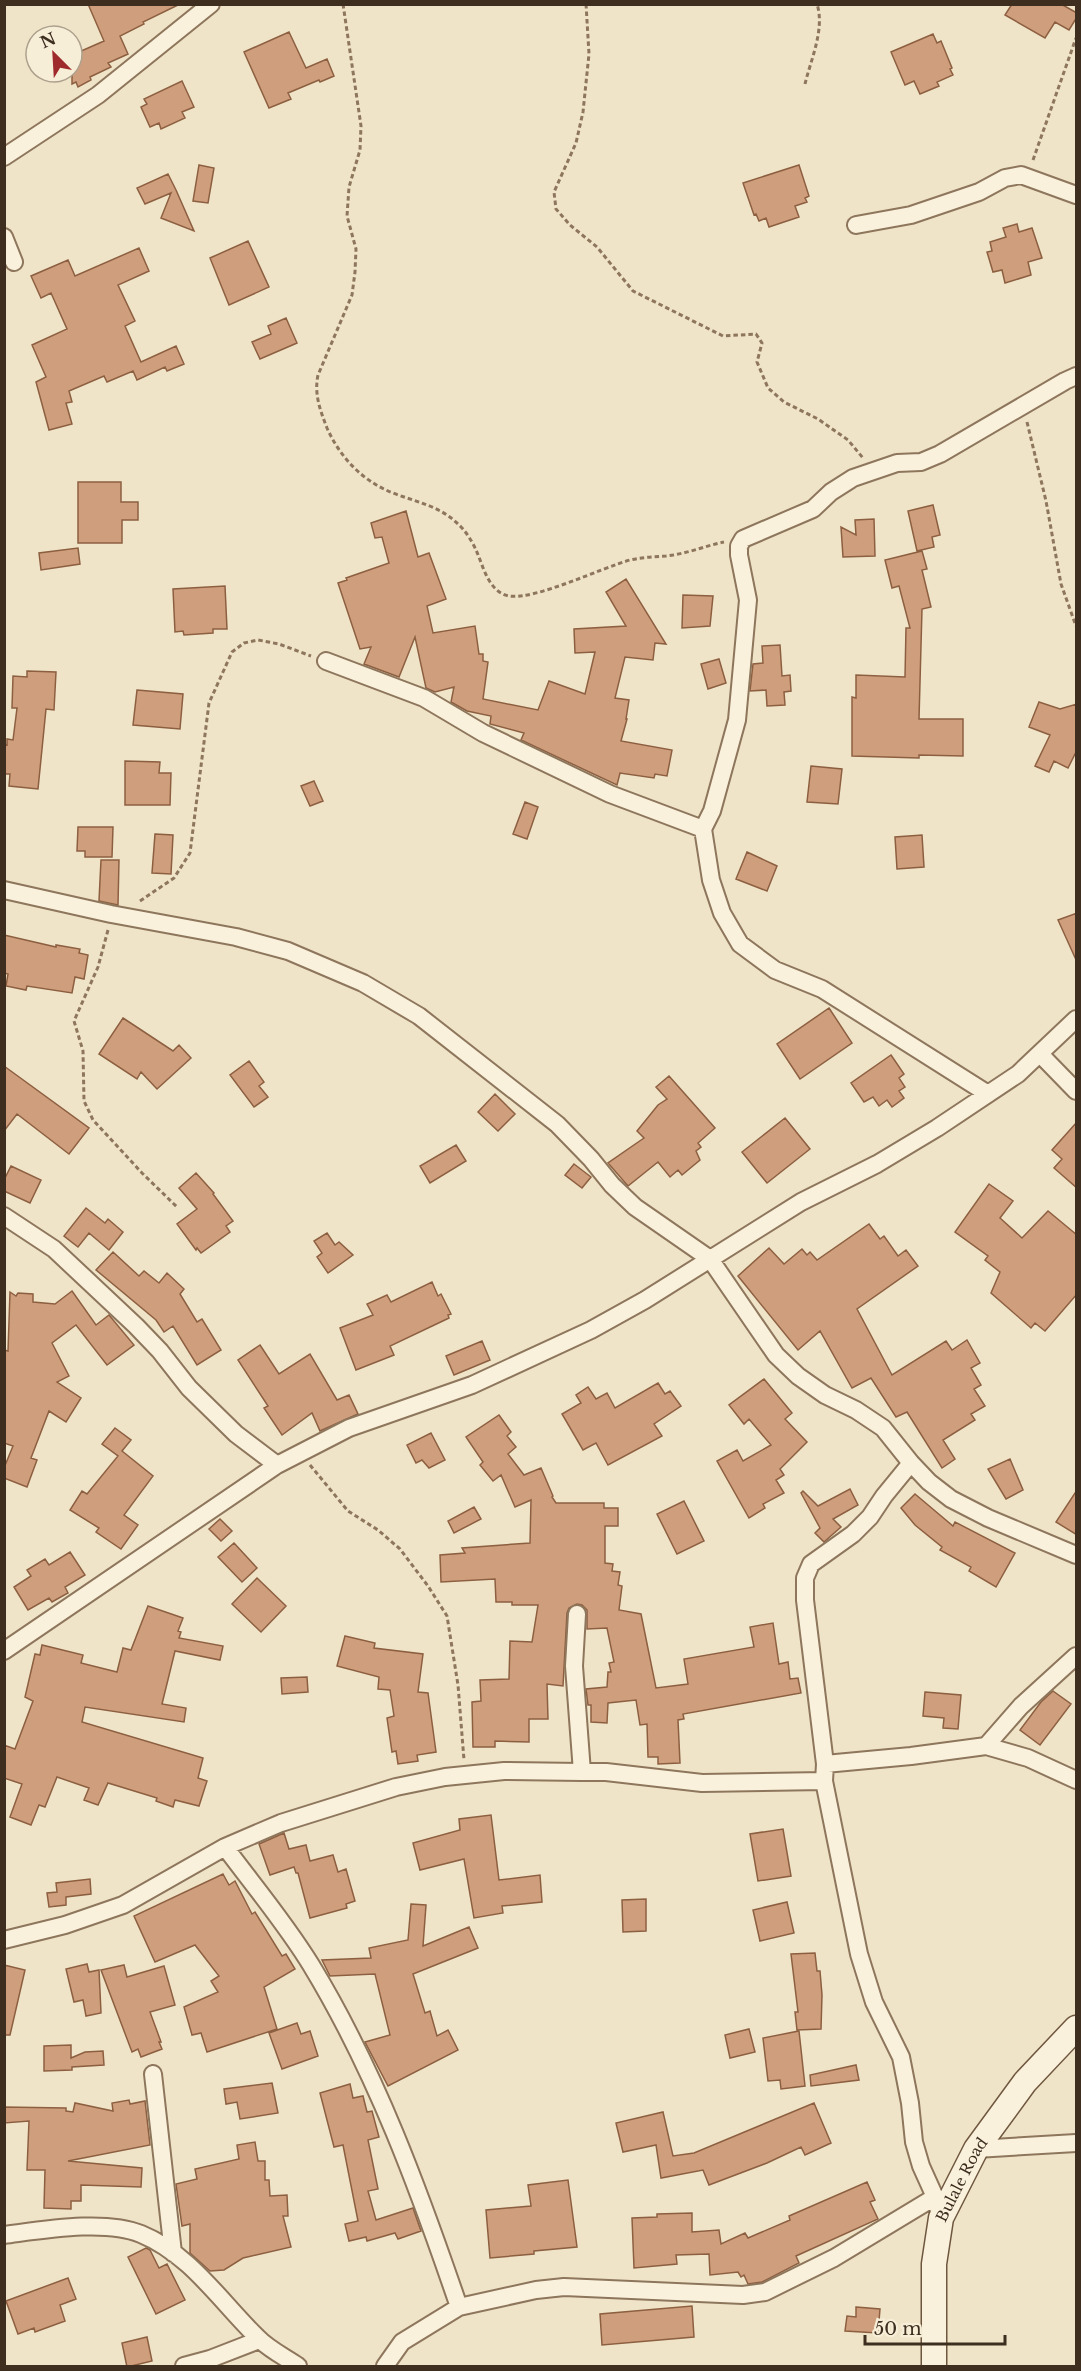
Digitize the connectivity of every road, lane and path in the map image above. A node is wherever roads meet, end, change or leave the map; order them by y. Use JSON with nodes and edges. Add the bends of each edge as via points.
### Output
{"nodes":[{"id":1,"x":211,"y":4,"type":"edge"},
{"id":2,"x":343,"y":4,"type":"edge"},
{"id":3,"x":586,"y":4,"type":"edge"},
{"id":4,"x":817,"y":4,"type":"edge"},
{"id":5,"x":1077,"y":38,"type":"edge"},
{"id":6,"x":805,"y":84,"type":"dead end"},
{"id":7,"x":4,"y":157,"type":"edge"},
{"id":8,"x":1028,"y":176,"type":"junction"},
{"id":9,"x":1077,"y":195,"type":"edge"},
{"id":10,"x":856,"y":225,"type":"dead end"},
{"id":11,"x":4,"y":237,"type":"edge"},
{"id":12,"x":14,"y":261,"type":"dead end"},
{"id":13,"x":1077,"y":376,"type":"edge"},
{"id":14,"x":1023,"y":406,"type":"junction"},
{"id":15,"x":874,"y":470,"type":"junction"},
{"id":16,"x":743,"y":539,"type":"junction"},
{"id":17,"x":1077,"y":626,"type":"edge"},
{"id":18,"x":326,"y":661,"type":"joint"},
{"id":19,"x":703,"y":829,"type":"junction"},
{"id":20,"x":4,"y":890,"type":"edge"},
{"id":21,"x":117,"y":915,"type":"junction"},
{"id":22,"x":1077,"y":1019,"type":"edge"},
{"id":23,"x":1040,"y":1054,"type":"junction"},
{"id":24,"x":1077,"y":1091,"type":"edge"},
{"id":25,"x":988,"y":1094,"type":"junction"},
{"id":26,"x":177,"y":1207,"type":"dead end"},
{"id":27,"x":4,"y":1216,"type":"edge"},
{"id":28,"x":710,"y":1259,"type":"junction"},
{"id":29,"x":300,"y":1452,"type":"junction"},
{"id":30,"x":911,"y":1463,"type":"junction"},
{"id":31,"x":277,"y":1465,"type":"junction"},
{"id":32,"x":1077,"y":1555,"type":"edge"},
{"id":33,"x":578,"y":1614,"type":"dead end"},
{"id":34,"x":4,"y":1651,"type":"edge"},
{"id":35,"x":1077,"y":1656,"type":"edge"},
{"id":36,"x":986,"y":1746,"type":"junction"},
{"id":37,"x":825,"y":1764,"type":"junction"},
{"id":38,"x":582,"y":1772,"type":"junction"},
{"id":39,"x":465,"y":1775,"type":"junction"},
{"id":40,"x":1077,"y":1780,"type":"edge"},
{"id":41,"x":824,"y":1781,"type":"junction"},
{"id":42,"x":225,"y":1847,"type":"junction"},
{"id":43,"x":4,"y":1940,"type":"edge"},
{"id":44,"x":1077,"y":2028,"type":"edge"},
{"id":45,"x":153,"y":2074,"type":"dead end"},
{"id":46,"x":1077,"y":2143,"type":"edge"},
{"id":47,"x":976,"y":2149,"type":"junction"},
{"id":48,"x":938,"y":2208,"type":"junction"},
{"id":49,"x":4,"y":2235,"type":"edge"},
{"id":50,"x":173,"y":2253,"type":"junction"},
{"id":51,"x":459,"y":2307,"type":"junction"},
{"id":52,"x":259,"y":2340,"type":"junction"},
{"id":53,"x":184,"y":2367,"type":"edge"},
{"id":54,"x":298,"y":2367,"type":"edge"},
{"id":55,"x":385,"y":2367,"type":"edge"},
{"id":56,"x":934,"y":2367,"type":"edge"}],
"edges":[{"from":1,"to":7,"type":"street","via":[[98,95]]},
{"from":2,"to":16,"type":"path","via":[[361,126],[347,216],[356,249],[355,272],[352,294],[316,387],[321,412],[346,462],[391,492],[445,512],[475,547],[488,578],[508,596],[548,589],[645,556],[668,556]]},
{"from":3,"to":15,"type":"path","via":[[589,54],[583,112],[576,143],[554,192],[556,209],[597,247],[633,291],[723,336],[756,334],[762,343],[757,362],[768,388],[848,441]]},
{"from":4,"to":6,"type":"path","via":[[819,28]]},
{"from":5,"to":8,"type":"path"},
{"from":8,"to":9,"type":"street"},
{"from":8,"to":10,"type":"street","via":[[1005,178],[978,192],[911,215]]},
{"from":11,"to":12,"type":"street"},
{"from":13,"to":14,"type":"street"},
{"from":14,"to":15,"type":"street","via":[[940,454],[921,462],[897,463]]},
{"from":14,"to":17,"type":"path","via":[[1061,584]]},
{"from":15,"to":16,"type":"street","via":[[831,492],[813,510]]},
{"from":16,"to":19,"type":"street","via":[[739,555],[748,600],[737,720],[712,811]]},
{"from":18,"to":19,"type":"street","via":[[424,698],[483,733],[610,794]]},
{"from":18,"to":21,"type":"path","via":[[258,640],[244,643],[232,652],[208,703],[190,853],[174,878]]},
{"from":19,"to":25,"type":"street","via":[[718,902],[740,944],[775,970],[822,989]]},
{"from":20,"to":21,"type":"street"},
{"from":21,"to":26,"type":"path","via":[[74,1021],[83,1051],[84,1101],[93,1120]]},
{"from":21,"to":28,"type":"street","via":[[288,951],[363,983],[419,1016],[479,1061],[557,1124],[635,1207]]},
{"from":22,"to":23,"type":"street"},
{"from":23,"to":24,"type":"street"},
{"from":23,"to":25,"type":"street"},
{"from":25,"to":28,"type":"street","via":[[877,1164],[801,1202]]},
{"from":27,"to":31,"type":"street","via":[[54,1249],[144,1334],[189,1388],[236,1434]]},
{"from":28,"to":29,"type":"street","via":[[645,1300],[542,1355],[472,1385],[349,1428]]},
{"from":28,"to":30,"type":"street","via":[[776,1355],[825,1395],[883,1428]]},
{"from":29,"to":31,"type":"street"},
{"from":29,"to":39,"type":"path","via":[[348,1511],[400,1549],[447,1616],[458,1685]]},
{"from":30,"to":32,"type":"street","via":[[951,1499]]},
{"from":30,"to":37,"type":"street","via":[[870,1517],[811,1564],[805,1578],[804,1600]]},
{"from":31,"to":34,"type":"street"},
{"from":33,"to":38,"type":"street","via":[[574,1666]]},
{"from":35,"to":36,"type":"street","via":[[1021,1706]]},
{"from":36,"to":37,"type":"street"},
{"from":36,"to":40,"type":"street","via":[[1028,1758]]},
{"from":37,"to":41,"type":"street"},
{"from":38,"to":39,"type":"street"},
{"from":38,"to":41,"type":"street","via":[[702,1783]]},
{"from":39,"to":42,"type":"street","via":[[396,1787],[281,1823]]},
{"from":41,"to":48,"type":"street","via":[[859,1954],[874,2002],[901,2057],[914,2142]]},
{"from":42,"to":43,"type":"street","via":[[123,1905]]},
{"from":42,"to":51,"type":"street","via":[[310,1965],[371,2079],[406,2158]]},
{"from":44,"to":47,"type":"street","name":"Bulale Road","via":[[1025,2082]]},
{"from":45,"to":50,"type":"street"},
{"from":46,"to":47,"type":"street"},
{"from":47,"to":48,"type":"street","name":"Bulale Road"},
{"from":48,"to":51,"type":"street","via":[[765,2292],[732,2295],[564,2287]]},
{"from":48,"to":56,"type":"street","name":"Bulale Road"},
{"from":49,"to":50,"type":"street","via":[[60,2228],[110,2228],[140,2234]]},
{"from":50,"to":52,"type":"street"},
{"from":51,"to":55,"type":"street","via":[[402,2342]]},
{"from":52,"to":53,"type":"street"},
{"from":52,"to":54,"type":"street"}]}
